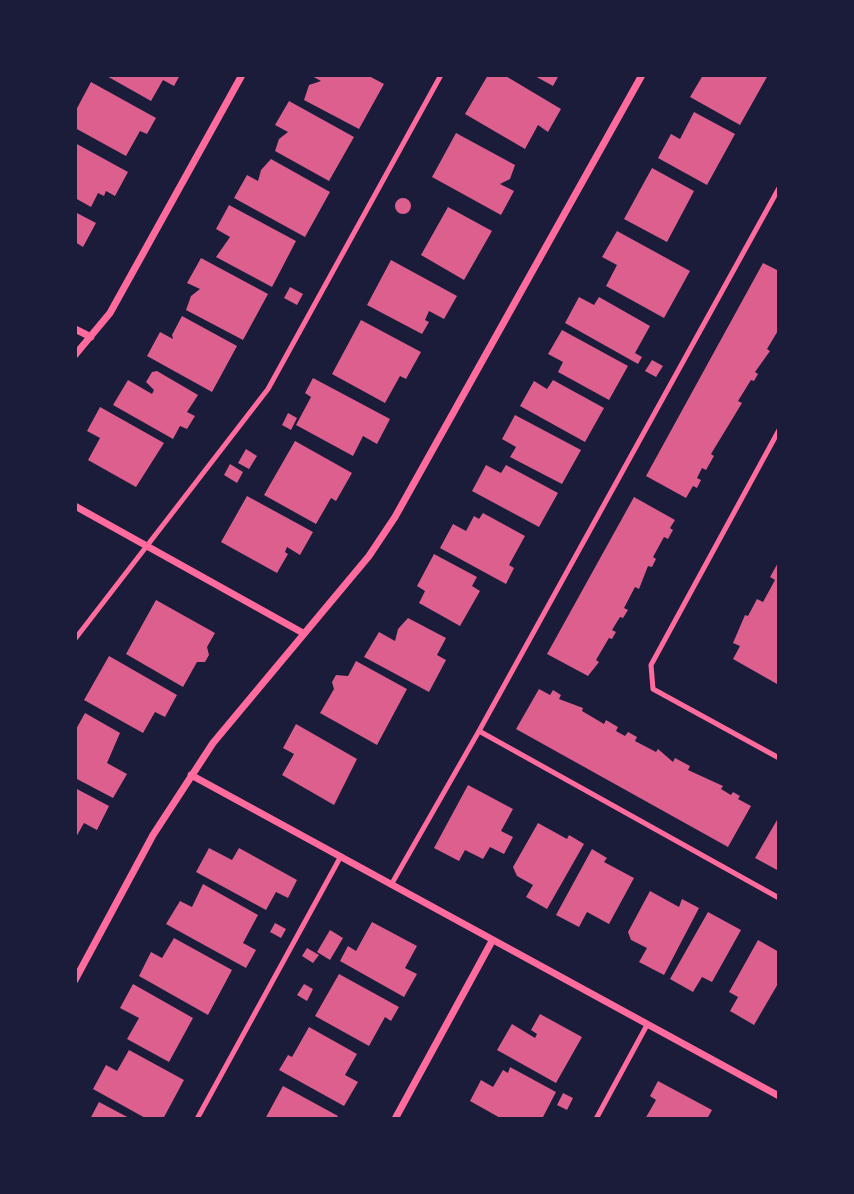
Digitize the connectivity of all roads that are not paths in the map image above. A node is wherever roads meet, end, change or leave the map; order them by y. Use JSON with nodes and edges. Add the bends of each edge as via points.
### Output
{"nodes":[{"id":1,"x":242,"y":75,"type":"edge"},
{"id":2,"x":441,"y":75,"type":"edge"},
{"id":3,"x":642,"y":75,"type":"edge"},
{"id":4,"x":779,"y":188,"type":"edge"},
{"id":5,"x":75,"y":329,"type":"edge"},
{"id":6,"x":91,"y":337,"type":"junction"},
{"id":7,"x":75,"y":355,"type":"edge"},
{"id":8,"x":779,"y":430,"type":"edge"},
{"id":9,"x":75,"y":506,"type":"edge"},
{"id":10,"x":145,"y":545,"type":"junction"},
{"id":11,"x":303,"y":633,"type":"junction"},
{"id":12,"x":75,"y":639,"type":"edge"},
{"id":13,"x":479,"y":731,"type":"junction"},
{"id":14,"x":779,"y":758,"type":"edge"},
{"id":15,"x":191,"y":775,"type":"junction"},
{"id":16,"x":341,"y":856,"type":"junction"},
{"id":17,"x":391,"y":885,"type":"junction"},
{"id":18,"x":779,"y":898,"type":"edge"},
{"id":19,"x":492,"y":941,"type":"junction"},
{"id":20,"x":75,"y":980,"type":"edge"},
{"id":21,"x":648,"y":1025,"type":"junction"},
{"id":22,"x":779,"y":1096,"type":"edge"},
{"id":23,"x":197,"y":1119,"type":"edge"},
{"id":24,"x":395,"y":1119,"type":"edge"},
{"id":25,"x":596,"y":1119,"type":"edge"}],
"edges":[{"from":1,"to":6,"type":"street","via":[[116,304]]},
{"from":2,"to":10,"type":"lane","via":[[268,389]]},
{"from":3,"to":11,"type":"street","via":[[395,517]]},
{"from":4,"to":13,"type":"lane"},
{"from":5,"to":6,"type":"street"},
{"from":6,"to":7,"type":"street"},
{"from":8,"to":14,"type":"lane","via":[[652,665],[653,689]]},
{"from":9,"to":10,"type":"street"},
{"from":10,"to":11,"type":"street"},
{"from":10,"to":12,"type":"lane"},
{"from":11,"to":15,"type":"street"},
{"from":13,"to":17,"type":"lane"},
{"from":13,"to":18,"type":"lane"},
{"from":15,"to":16,"type":"street"},
{"from":15,"to":20,"type":"street","via":[[153,835]]},
{"from":16,"to":17,"type":"street"},
{"from":16,"to":23,"type":"lane"},
{"from":17,"to":19,"type":"street"},
{"from":19,"to":21,"type":"street"},
{"from":19,"to":24,"type":"street"},
{"from":21,"to":22,"type":"street"},
{"from":21,"to":25,"type":"lane"}]}
